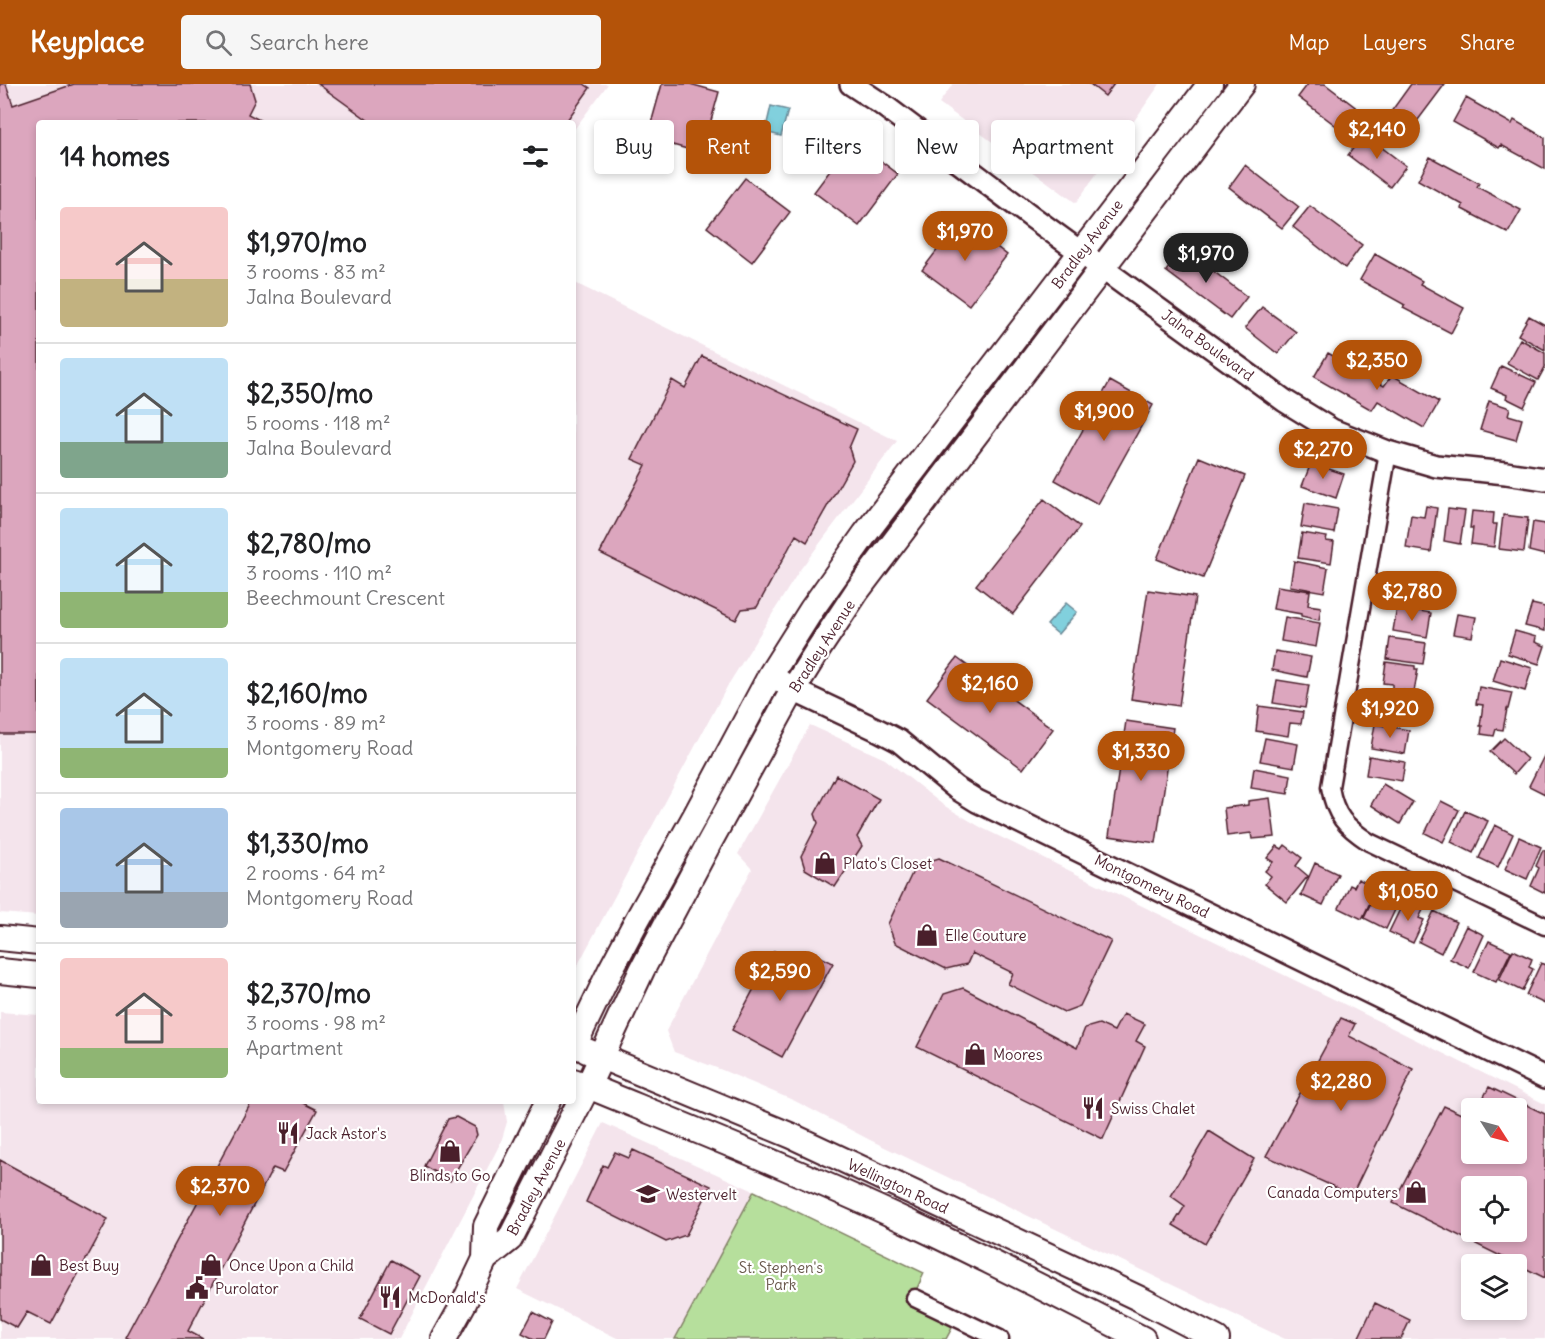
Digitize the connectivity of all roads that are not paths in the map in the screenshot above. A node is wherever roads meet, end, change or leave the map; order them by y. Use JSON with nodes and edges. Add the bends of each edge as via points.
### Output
{"nodes":[{"id":1,"x":851,"y":84,"type":"edge"},
{"id":2,"x":1210,"y":84,"type":"edge"},
{"id":3,"x":1242,"y":84,"type":"edge"},
{"id":4,"x":1081,"y":253,"type":"junction"},
{"id":5,"x":1102,"y":268,"type":"junction"},
{"id":6,"x":1388,"y":452,"type":"junction"},
{"id":7,"x":1545,"y":477,"type":"edge"},
{"id":8,"x":771,"y":674,"type":"junction"},
{"id":9,"x":793,"y":690,"type":"junction"},
{"id":10,"x":1545,"y":926,"type":"edge"},
{"id":11,"x":0,"y":938,"type":"edge"},
{"id":12,"x":36,"y":942,"type":"edge"},
{"id":13,"x":0,"y":971,"type":"edge"},
{"id":14,"x":36,"y":975,"type":"edge"},
{"id":15,"x":576,"y":1041,"type":"edge"},
{"id":16,"x":576,"y":1048,"type":"edge"},
{"id":17,"x":601,"y":1056,"type":"junction"},
{"id":18,"x":1545,"y":1078,"type":"edge"},
{"id":19,"x":580,"y":1083,"type":"edge"},
{"id":20,"x":547,"y":1104,"type":"edge"},
{"id":21,"x":571,"y":1104,"type":"edge"},
{"id":22,"x":485,"y":1259,"type":"junction"},
{"id":23,"x":915,"y":1298,"type":"dead end"},
{"id":24,"x":444,"y":1339,"type":"edge"},
{"id":25,"x":1000,"y":1339,"type":"edge"},
{"id":26,"x":1143,"y":1339,"type":"edge"},
{"id":27,"x":1218,"y":1339,"type":"edge"}],
"edges":[{"from":1,"to":4,"type":"street","name":"Jalna Boulevard"},
{"from":2,"to":4,"type":"main road","name":"Bradley Avenue"},
{"from":3,"to":5,"type":"main road","name":"Bradley Avenue"},
{"from":4,"to":5,"type":"street","name":"Jalna Boulevard"},
{"from":4,"to":8,"type":"main road","name":"Bradley Avenue","via":[[852,552]]},
{"from":5,"to":6,"type":"street","name":"Jalna Boulevard","via":[[1285,401],[1332,430]]},
{"from":5,"to":9,"type":"main road","name":"Bradley Avenue","via":[[857,591]]},
{"from":6,"to":7,"type":"street","name":"Jalna Boulevard","via":[[1436,466]]},
{"from":6,"to":10,"type":"street","via":[[1330,787],[1333,803],[1342,820],[1369,842]]},
{"from":8,"to":9,"type":"street","name":"Montgomery Road"},
{"from":8,"to":15,"type":"main road","name":"Bradley Avenue"},
{"from":9,"to":17,"type":"main road","name":"Bradley Avenue","via":[[678,901]]},
{"from":9,"to":18,"type":"street","name":"Montgomery Road","via":[[899,741],[977,801]]},
{"from":11,"to":12,"type":"main road"},
{"from":13,"to":14,"type":"main road"},
{"from":16,"to":17,"type":"main road","name":"Wellington Road"},
{"from":17,"to":19,"type":"main road","name":"Bradley Avenue"},
{"from":17,"to":27,"type":"main road","name":"Wellington Road","via":[[792,1136]]},
{"from":19,"to":26,"type":"main road","name":"Wellington Road","via":[[776,1163],[1061,1296]]},
{"from":20,"to":22,"type":"main road","name":"Bradley Avenue","via":[[486,1226]]},
{"from":21,"to":22,"type":"main road","name":"Bradley Avenue","via":[[510,1239]]},
{"from":22,"to":24,"type":"main road","name":"Bradley Avenue"},
{"from":23,"to":25,"type":"street"}]}
